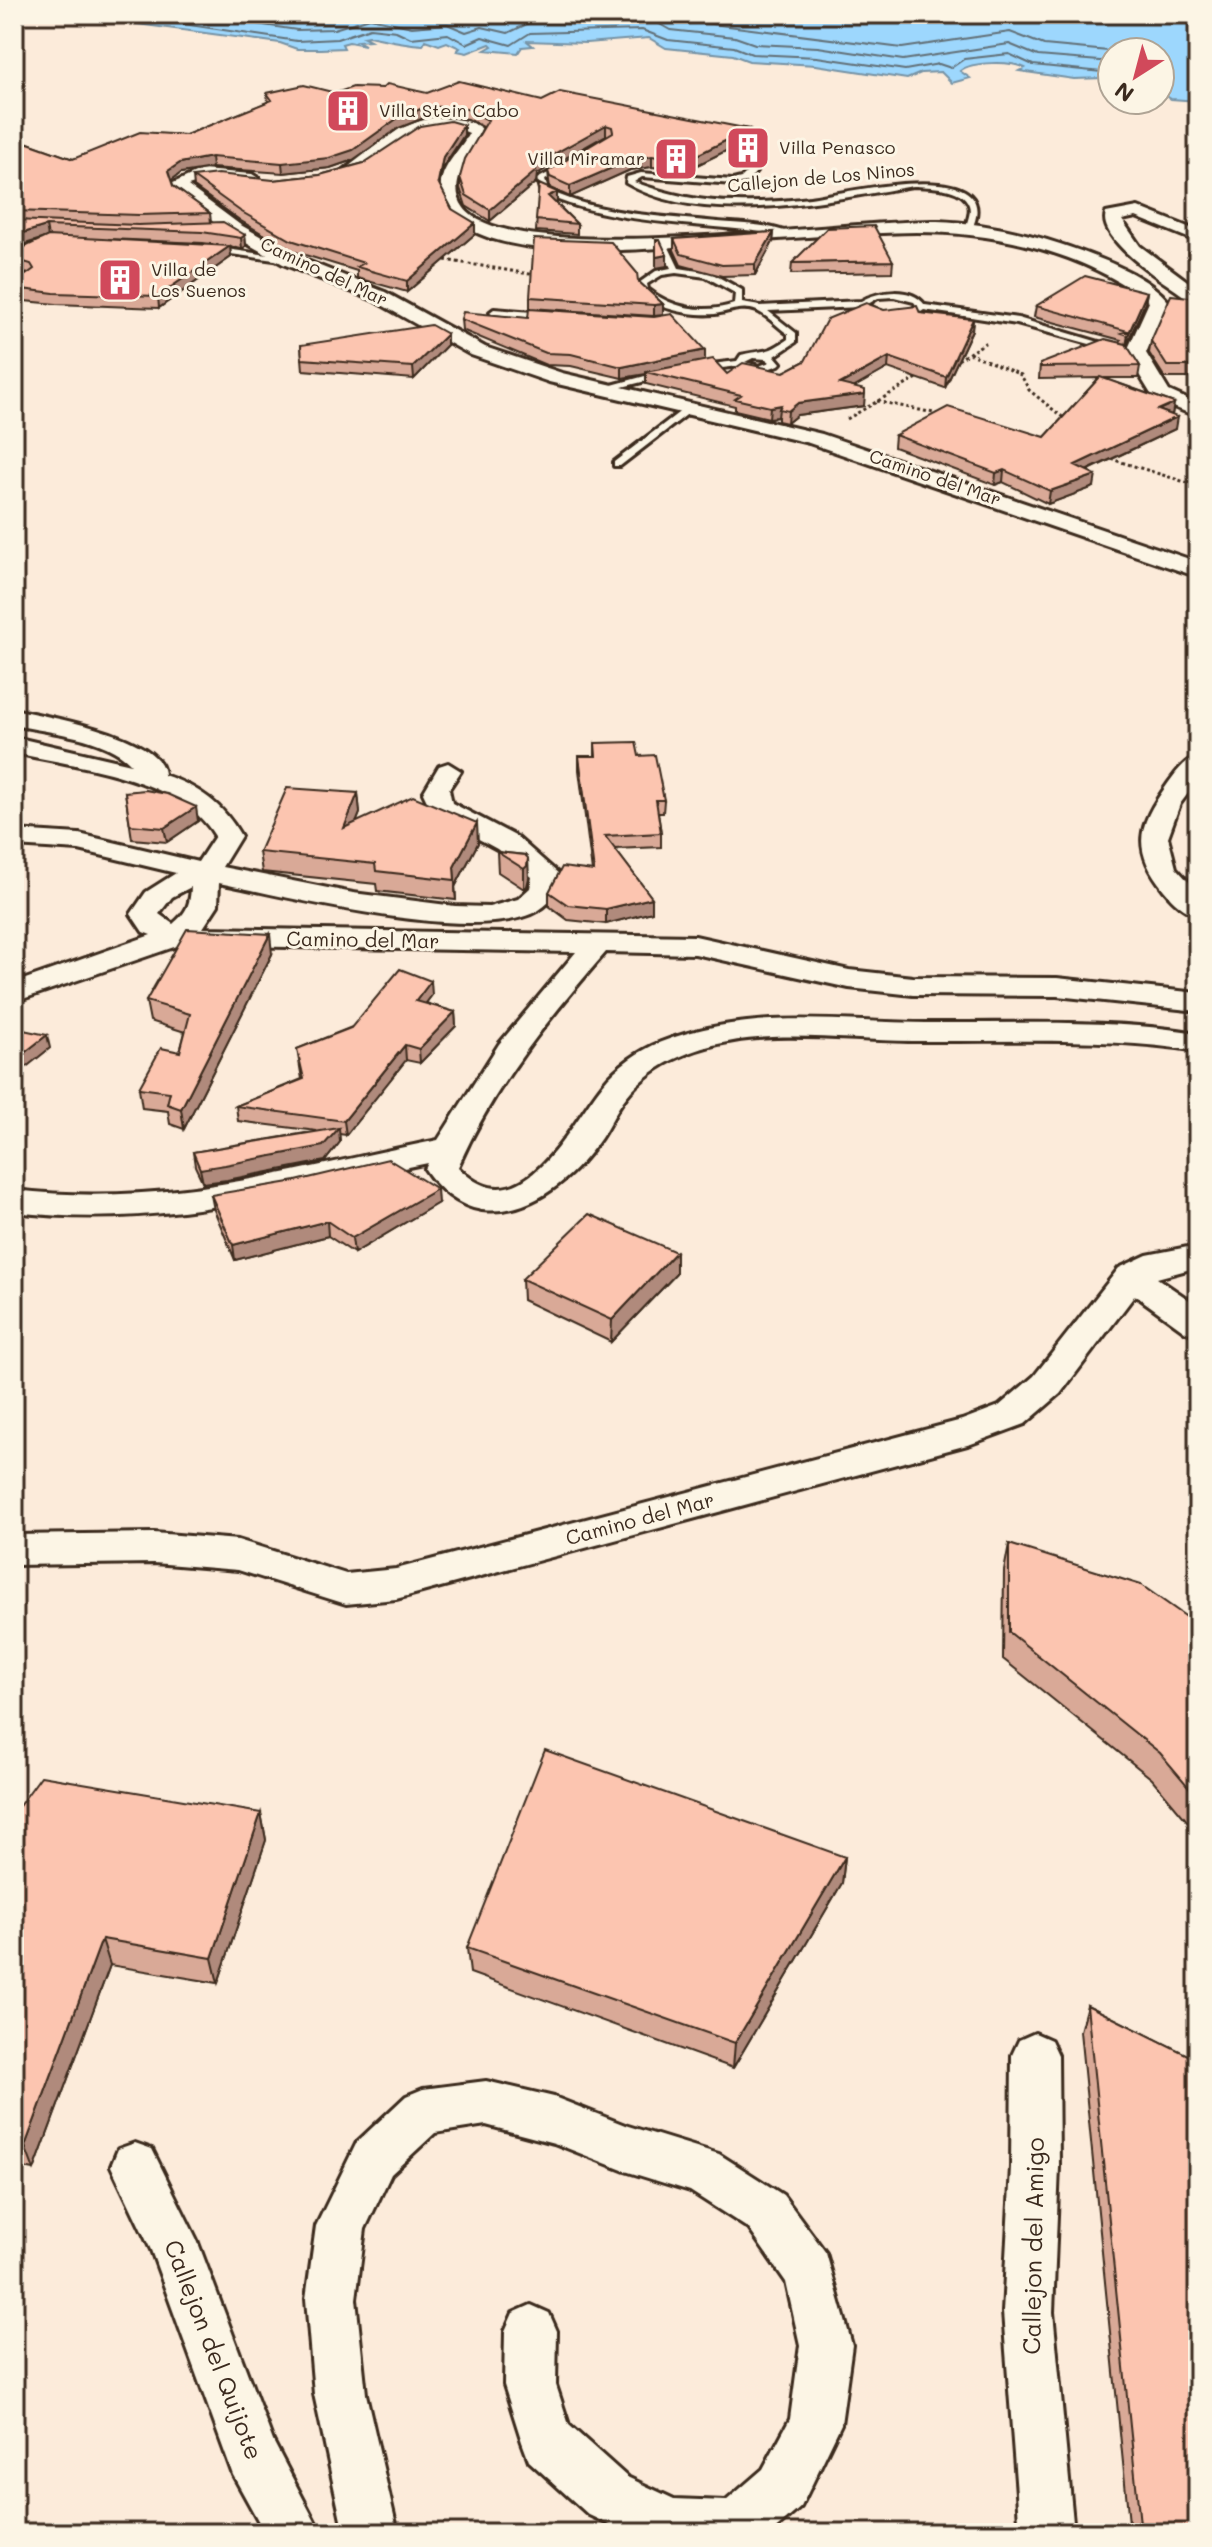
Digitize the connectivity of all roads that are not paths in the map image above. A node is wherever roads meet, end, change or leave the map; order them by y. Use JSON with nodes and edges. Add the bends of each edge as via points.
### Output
{"nodes":[{"id":1,"x":581,"y":158,"type":"edge"},
{"id":2,"x":752,"y":172,"type":"dead end"},
{"id":3,"x":338,"y":173,"type":"edge"},
{"id":4,"x":276,"y":182,"type":"edge"},
{"id":5,"x":968,"y":229,"type":"junction"},
{"id":6,"x":787,"y":234,"type":"junction"},
{"id":7,"x":1198,"y":237,"type":"edge"},
{"id":8,"x":662,"y":241,"type":"junction"},
{"id":9,"x":203,"y":248,"type":"edge"},
{"id":10,"x":289,"y":260,"type":"junction"},
{"id":11,"x":676,"y":270,"type":"junction"},
{"id":12,"x":1197,"y":296,"type":"edge"},
{"id":13,"x":1159,"y":301,"type":"junction"},
{"id":14,"x":863,"y":304,"type":"junction"},
{"id":15,"x":738,"y":305,"type":"junction"},
{"id":16,"x":922,"y":307,"type":"junction"},
{"id":17,"x":760,"y":309,"type":"junction"},
{"id":18,"x":494,"y":312,"type":"edge"},
{"id":19,"x":712,"y":313,"type":"junction"},
{"id":20,"x":555,"y":317,"type":"edge"},
{"id":21,"x":681,"y":319,"type":"edge"},
{"id":22,"x":1136,"y":353,"type":"junction"},
{"id":23,"x":606,"y":388,"type":"junction"},
{"id":24,"x":689,"y":409,"type":"junction"},
{"id":25,"x":1198,"y":411,"type":"edge"},
{"id":26,"x":617,"y":464,"type":"dead end"},
{"id":27,"x":1198,"y":570,"type":"edge"},
{"id":28,"x":14,"y":717,"type":"edge"},
{"id":29,"x":14,"y":745,"type":"edge"},
{"id":30,"x":448,"y":771,"type":"dead end"},
{"id":31,"x":1192,"y":771,"type":"edge"},
{"id":32,"x":164,"y":783,"type":"junction"},
{"id":33,"x":14,"y":838,"type":"edge"},
{"id":34,"x":205,"y":872,"type":"junction"},
{"id":35,"x":1198,"y":907,"type":"edge"},
{"id":36,"x":177,"y":936,"type":"junction"},
{"id":37,"x":598,"y":944,"type":"junction"},
{"id":38,"x":14,"y":993,"type":"edge"},
{"id":39,"x":1198,"y":1002,"type":"edge"},
{"id":40,"x":1198,"y":1042,"type":"edge"},
{"id":41,"x":450,"y":1148,"type":"junction"},
{"id":42,"x":14,"y":1201,"type":"edge"},
{"id":43,"x":1198,"y":1256,"type":"edge"},
{"id":44,"x":1131,"y":1276,"type":"junction"},
{"id":45,"x":1198,"y":1323,"type":"edge"},
{"id":46,"x":14,"y":1550,"type":"edge"},
{"id":47,"x":1035,"y":2055,"type":"dead end"},
{"id":48,"x":135,"y":2166,"type":"dead end"},
{"id":49,"x":531,"y":2331,"type":"dead end"},
{"id":50,"x":294,"y":2533,"type":"edge"},
{"id":51,"x":371,"y":2533,"type":"edge"},
{"id":52,"x":1047,"y":2533,"type":"edge"}],
"edges":[{"from":1,"to":6,"type":"lane","via":[[541,179],[544,191],[591,209]]},
{"from":2,"to":5,"type":"lane","name":"Callejon de Los Ninos","via":[[733,182],[641,175],[630,183],[664,196],[738,205],[937,185],[966,195],[974,219]]},
{"from":3,"to":8,"type":"street","via":[[372,161],[406,128],[419,123],[462,125],[478,132],[452,170],[449,192],[457,213],[489,231],[566,246]]},
{"from":4,"to":10,"type":"street","name":"Camino del Mar","via":[[202,175],[179,184],[226,228]]},
{"from":5,"to":6,"type":"street"},
{"from":5,"to":13,"type":"street","via":[[1106,267]]},
{"from":6,"to":8,"type":"street"},
{"from":7,"to":12,"type":"street","via":[[1138,212],[1112,217],[1113,229],[1137,254]]},
{"from":8,"to":11,"type":"lane"},
{"from":9,"to":10,"type":"lane"},
{"from":10,"to":23,"type":"street","name":"Camino del Mar","via":[[379,296],[478,351],[556,378]]},
{"from":11,"to":15,"type":"lane","via":[[727,284],[739,292]]},
{"from":11,"to":19,"type":"lane","via":[[647,278],[644,290],[671,305]]},
{"from":12,"to":13,"type":"street"},
{"from":13,"to":22,"type":"street"},
{"from":14,"to":16,"type":"lane","via":[[869,311],[897,316]]},
{"from":14,"to":16,"type":"lane","via":[[894,294],[917,300]]},
{"from":14,"to":17,"type":"lane"},
{"from":15,"to":17,"type":"lane"},
{"from":15,"to":19,"type":"lane"},
{"from":16,"to":22,"type":"lane","via":[[1018,321]]},
{"from":17,"to":23,"type":"lane","via":[[792,333],[793,340],[769,356],[748,356],[740,363]]},
{"from":18,"to":20,"type":"lane"},
{"from":19,"to":21,"type":"lane"},
{"from":22,"to":25,"type":"street","via":[[1161,395]]},
{"from":23,"to":24,"type":"street","name":"Camino del Mar"},
{"from":24,"to":26,"type":"lane"},
{"from":24,"to":27,"type":"street","name":"Camino del Mar","via":[[815,438]]},
{"from":28,"to":32,"type":"street","via":[[132,750]]},
{"from":29,"to":32,"type":"street"},
{"from":30,"to":34,"type":"street","via":[[435,788],[442,808],[507,843],[546,875],[544,891],[528,905],[489,915],[455,914],[353,901]]},
{"from":31,"to":35,"type":"street","via":[[1154,825],[1153,845],[1163,871]]},
{"from":32,"to":34,"type":"street","via":[[224,822],[228,836]]},
{"from":33,"to":34,"type":"street","via":[[79,842]]},
{"from":34,"to":36,"type":"street","via":[[204,905]]},
{"from":34,"to":36,"type":"street","via":[[168,886],[151,900],[145,914],[153,926]]},
{"from":36,"to":37,"type":"street","name":"Camino del Mar"},
{"from":36,"to":38,"type":"street"},
{"from":37,"to":39,"type":"street","name":"Camino del Mar","via":[[695,945],[849,979],[913,986],[1057,987]]},
{"from":37,"to":41,"type":"street","via":[[499,1065]]},
{"from":40,"to":41,"type":"street","via":[[1066,1028],[907,1032],[793,1027],[713,1036],[649,1060],[617,1087],[586,1136],[535,1189],[514,1199],[482,1201],[455,1188],[441,1169]]},
{"from":41,"to":42,"type":"street","via":[[170,1206],[115,1210]]},
{"from":43,"to":44,"type":"street","via":[[1159,1263]]},
{"from":44,"to":45,"type":"street"},
{"from":44,"to":46,"type":"street","name":"Camino del Mar","via":[[1047,1385],[1012,1415],[971,1431],[396,1584],[346,1589],[238,1555],[154,1548]]},
{"from":47,"to":52,"type":"street","name":"Callejon del Amigo","via":[[1028,2312]]},
{"from":48,"to":50,"type":"street","name":"Callejon del Quijote","via":[[172,2240],[252,2456]]},
{"from":49,"to":51,"type":"street","via":[[530,2385],[548,2442],[608,2496],[672,2526],[735,2529],[782,2488],[815,2424],[826,2345],[808,2271],[766,2212],[702,2171],[554,2120],[486,2103],[423,2112],[374,2158],[341,2226],[331,2299],[340,2394]]}]}
